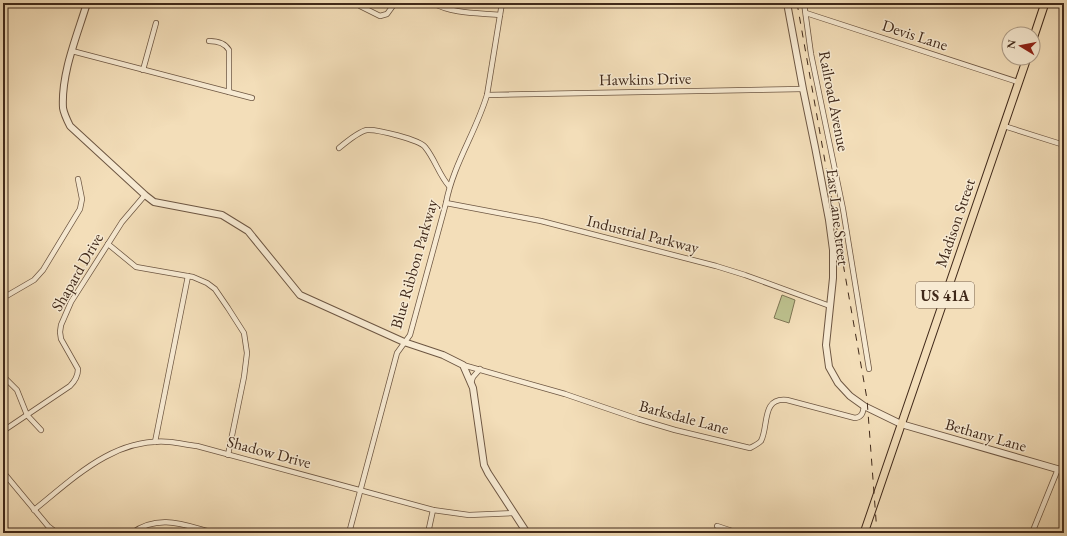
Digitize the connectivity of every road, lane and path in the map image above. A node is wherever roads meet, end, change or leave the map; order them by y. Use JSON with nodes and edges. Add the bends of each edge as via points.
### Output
{"nodes":[{"id":1,"x":87,"y":3,"type":"edge"},
{"id":2,"x":395,"y":3,"type":"edge"},
{"id":3,"x":433,"y":3,"type":"edge"},
{"id":4,"x":502,"y":3,"type":"edge"},
{"id":5,"x":788,"y":3,"type":"edge"},
{"id":6,"x":804,"y":3,"type":"edge"},
{"id":7,"x":1045,"y":3,"type":"edge"},
{"id":8,"x":360,"y":6,"type":"dead end"},
{"id":9,"x":500,"y":15,"type":"junction"},
{"id":10,"x":806,"y":15,"type":"junction"},
{"id":11,"x":156,"y":22,"type":"dead end"},
{"id":12,"x":1038,"y":26,"type":"edge"},
{"id":13,"x":209,"y":41,"type":"dead end"},
{"id":14,"x":72,"y":51,"type":"junction"},
{"id":15,"x":1024,"y":66,"type":"edge"},
{"id":16,"x":143,"y":70,"type":"junction"},
{"id":17,"x":1018,"y":82,"type":"junction"},
{"id":18,"x":802,"y":89,"type":"junction"},
{"id":19,"x":229,"y":92,"type":"junction"},
{"id":20,"x":488,"y":95,"type":"junction"},
{"id":21,"x":252,"y":98,"type":"dead end"},
{"id":22,"x":1004,"y":126,"type":"junction"},
{"id":23,"x":1064,"y":145,"type":"edge"},
{"id":24,"x":339,"y":148,"type":"dead end"},
{"id":25,"x":78,"y":179,"type":"dead end"},
{"id":26,"x":449,"y":186,"type":"junction"},
{"id":27,"x":145,"y":195,"type":"junction"},
{"id":28,"x":446,"y":203,"type":"junction"},
{"id":29,"x":108,"y":244,"type":"junction"},
{"id":30,"x":188,"y":276,"type":"junction"},
{"id":31,"x":3,"y":298,"type":"edge"},
{"id":32,"x":830,"y":306,"type":"junction"},
{"id":33,"x":404,"y":342,"type":"junction"},
{"id":34,"x":464,"y":365,"type":"junction"},
{"id":35,"x":868,"y":368,"type":"dead end"},
{"id":36,"x":480,"y":369,"type":"junction"},
{"id":37,"x":3,"y":376,"type":"edge"},
{"id":38,"x":471,"y":383,"type":"junction"},
{"id":39,"x":864,"y":406,"type":"junction"},
{"id":40,"x":27,"y":415,"type":"junction"},
{"id":41,"x":901,"y":424,"type":"junction"},
{"id":42,"x":41,"y":430,"type":"dead end"},
{"id":43,"x":3,"y":431,"type":"edge"},
{"id":44,"x":155,"y":442,"type":"junction"},
{"id":45,"x":228,"y":455,"type":"junction"},
{"id":46,"x":1061,"y":470,"type":"edge"},
{"id":47,"x":3,"y":472,"type":"edge"},
{"id":48,"x":360,"y":489,"type":"junction"},
{"id":49,"x":34,"y":510,"type":"junction"},
{"id":50,"x":433,"y":510,"type":"junction"},
{"id":51,"x":513,"y":513,"type":"junction"},
{"id":52,"x":717,"y":526,"type":"dead end"},
{"id":53,"x":864,"y":532,"type":"edge"},
{"id":54,"x":57,"y":533,"type":"edge"},
{"id":55,"x":132,"y":533,"type":"edge"},
{"id":56,"x":215,"y":533,"type":"edge"},
{"id":57,"x":348,"y":533,"type":"edge"},
{"id":58,"x":428,"y":533,"type":"edge"},
{"id":59,"x":527,"y":533,"type":"edge"},
{"id":60,"x":738,"y":533,"type":"edge"},
{"id":61,"x":874,"y":533,"type":"edge"},
{"id":62,"x":1032,"y":533,"type":"edge"}],
"edges":[{"from":1,"to":14,"type":"street"},
{"from":2,"to":8,"type":"street","via":[[386,14],[380,16]]},
{"from":3,"to":9,"type":"street","via":[[457,11]]},
{"from":4,"to":9,"type":"street","name":"Blue Ribbon Parkway"},
{"from":5,"to":18,"type":"street","name":"East Lane Street"},
{"from":6,"to":10,"type":"street","name":"Railroad Avenue"},
{"from":7,"to":12,"type":"main road"},
{"from":9,"to":20,"type":"street","name":"Blue Ribbon Parkway"},
{"from":10,"to":17,"type":"street","name":"Devis Lane"},
{"from":10,"to":35,"type":"street","name":"Railroad Avenue"},
{"from":11,"to":16,"type":"street"},
{"from":13,"to":19,"type":"street","via":[[225,45],[229,50]]},
{"from":14,"to":16,"type":"street"},
{"from":14,"to":27,"type":"street","via":[[65,81],[64,102],[65,116],[70,126]]},
{"from":15,"to":17,"type":"main road","name":"Madison Street","number":"US 41A"},
{"from":16,"to":19,"type":"street"},
{"from":17,"to":22,"type":"main road","name":"Madison Street","number":"US 41A"},
{"from":18,"to":20,"type":"street","name":"Hawkins Drive"},
{"from":18,"to":32,"type":"street","name":"East Lane Street","via":[[833,250]]},
{"from":19,"to":21,"type":"street"},
{"from":20,"to":26,"type":"street","name":"Blue Ribbon Parkway"},
{"from":22,"to":23,"type":"street"},
{"from":22,"to":41,"type":"main road","name":"Madison Street","number":"US 41A"},
{"from":24,"to":26,"type":"street","via":[[368,130],[419,142],[433,158]]},
{"from":25,"to":31,"type":"street","via":[[82,199],[80,209],[43,270],[30,284]]},
{"from":26,"to":28,"type":"street","name":"Blue Ribbon Parkway"},
{"from":27,"to":29,"type":"street","name":"Shapard Drive","via":[[122,222]]},
{"from":27,"to":33,"type":"street","via":[[154,202],[222,215],[248,230],[300,295]]},
{"from":28,"to":32,"type":"street","name":"Industrial Parkway","via":[[541,221],[710,264]]},
{"from":28,"to":33,"type":"street","name":"Blue Ribbon Parkway","via":[[410,335]]},
{"from":29,"to":30,"type":"street","via":[[136,266]]},
{"from":29,"to":40,"type":"street","name":"Shapard Drive","via":[[71,302],[61,325],[61,339],[78,369],[77,376],[70,386]]},
{"from":30,"to":44,"type":"street"},
{"from":30,"to":45,"type":"street","via":[[200,279],[215,289],[244,333],[247,353],[244,377]]},
{"from":32,"to":39,"type":"street","name":"East Lane Street","via":[[826,345],[829,367],[838,383]]},
{"from":33,"to":34,"type":"street"},
{"from":33,"to":48,"type":"street","name":"Blue Ribbon Parkway","via":[[397,353]]},
{"from":34,"to":36,"type":"street","name":"Barksdale Lane"},
{"from":34,"to":38,"type":"street"},
{"from":36,"to":38,"type":"street"},
{"from":36,"to":39,"type":"street","name":"Barksdale Lane","via":[[653,423],[750,448],[760,441],[769,408],[776,400],[787,400],[854,418],[862,415]]},
{"from":37,"to":40,"type":"street","via":[[17,390]]},
{"from":38,"to":51,"type":"street","via":[[484,465]]},
{"from":39,"to":41,"type":"street","name":"East Lane Street"},
{"from":40,"to":42,"type":"street"},
{"from":40,"to":43,"type":"street","name":"Shapard Drive"},
{"from":41,"to":46,"type":"street","name":"Bethany Lane"},
{"from":41,"to":53,"type":"main road","name":"Madison Street","number":"US 41A"},
{"from":44,"to":45,"type":"street","name":"Shadow Drive","via":[[197,446]]},
{"from":44,"to":49,"type":"street","name":"Shadow Drive","via":[[124,448],[102,458],[86,467]]},
{"from":45,"to":48,"type":"street","name":"Shadow Drive"},
{"from":46,"to":62,"type":"street"},
{"from":47,"to":49,"type":"street"},
{"from":48,"to":50,"type":"street","name":"Shadow Drive"},
{"from":48,"to":57,"type":"street","name":"Blue Ribbon Parkway"},
{"from":49,"to":54,"type":"street"},
{"from":50,"to":51,"type":"street","name":"Shadow Drive","via":[[469,515]]},
{"from":50,"to":58,"type":"street"},
{"from":51,"to":59,"type":"street"},
{"from":52,"to":60,"type":"street"},
{"from":53,"to":61,"type":"street"},
{"from":55,"to":56,"type":"street","via":[[152,523],[171,522]]}]}
